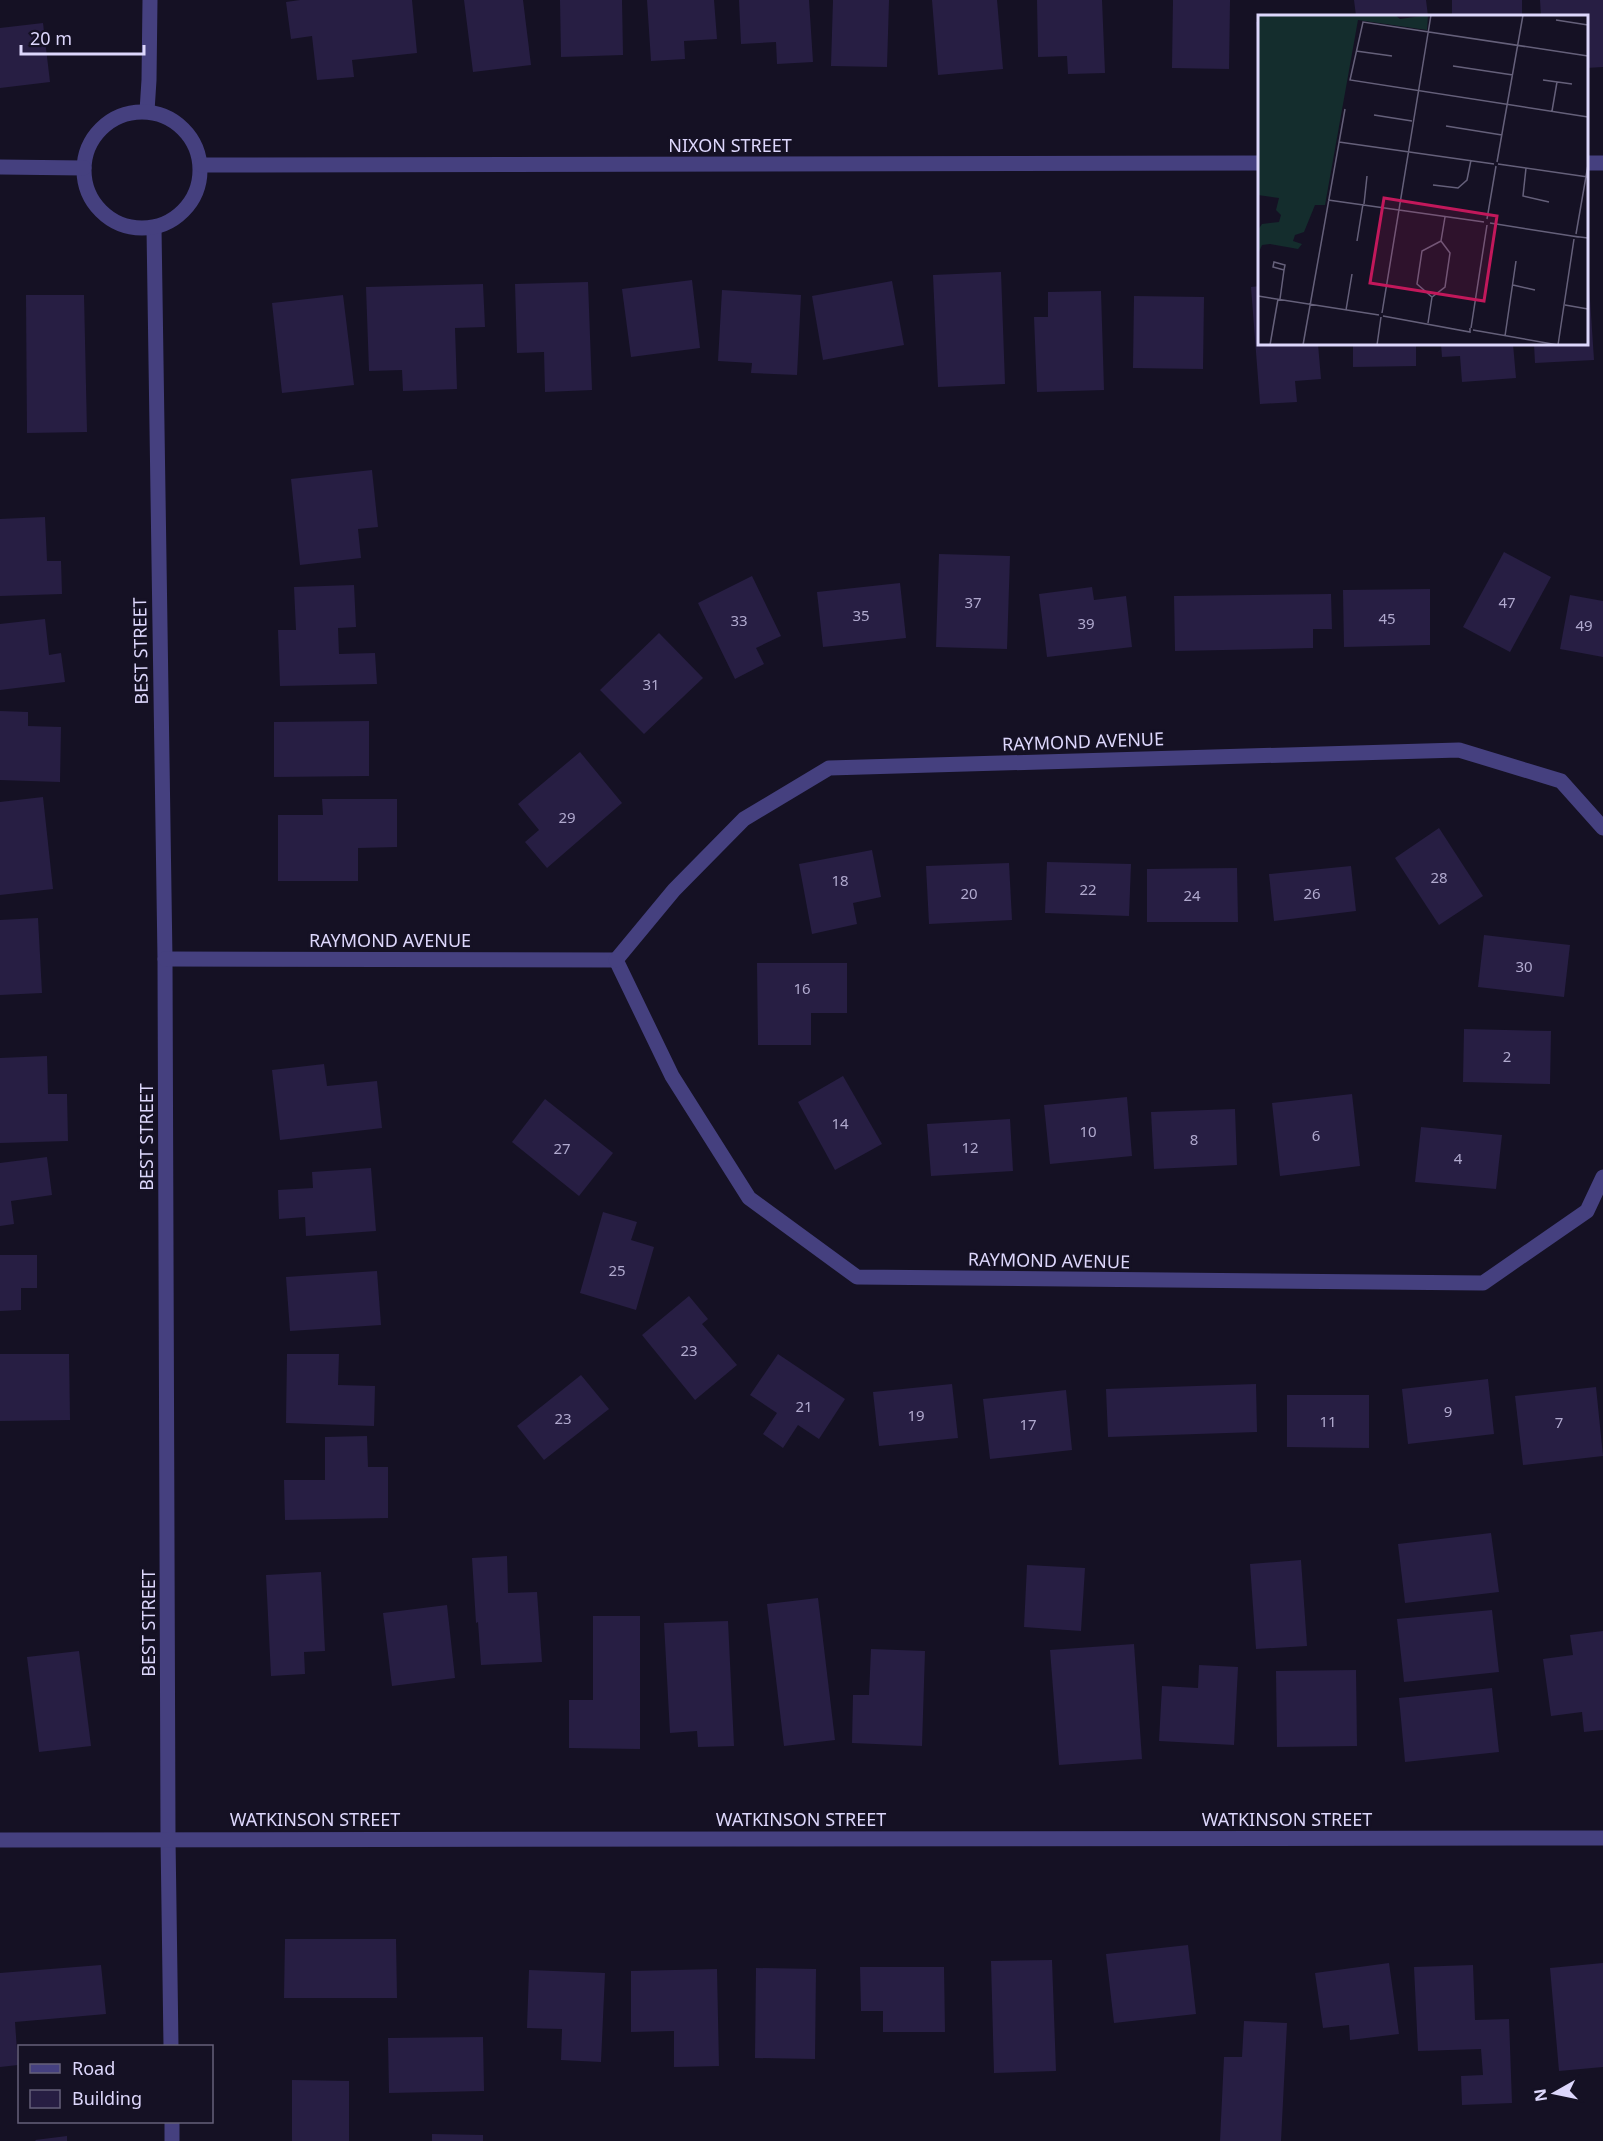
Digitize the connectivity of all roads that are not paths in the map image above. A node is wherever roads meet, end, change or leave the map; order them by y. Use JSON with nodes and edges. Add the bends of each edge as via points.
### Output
{"nodes":[{"id":1,"x":150,"y":0,"type":"edge"},
{"id":2,"x":147,"y":111,"type":"junction"},
{"id":3,"x":1258,"y":164,"type":"edge"},
{"id":4,"x":201,"y":165,"type":"junction"},
{"id":5,"x":0,"y":167,"type":"edge"},
{"id":6,"x":84,"y":168,"type":"junction"},
{"id":7,"x":154,"y":228,"type":"junction"},
{"id":8,"x":1603,"y":828,"type":"edge"},
{"id":9,"x":165,"y":959,"type":"junction"},
{"id":10,"x":616,"y":960,"type":"junction"},
{"id":11,"x":1603,"y":1177,"type":"edge"},
{"id":12,"x":168,"y":1838,"type":"junction"},
{"id":13,"x":1603,"y":1838,"type":"edge"},
{"id":14,"x":0,"y":1840,"type":"edge"},
{"id":15,"x":171,"y":2045,"type":"edge"},
{"id":16,"x":172,"y":2123,"type":"edge"},
{"id":17,"x":172,"y":2141,"type":"edge"}],
"edges":[{"from":1,"to":2,"type":"street"},
{"from":2,"to":4,"type":"street","via":[[171,118],[185,128]]},
{"from":2,"to":6,"type":"street","via":[[126,113],[102,127],[89,143]]},
{"from":3,"to":4,"type":"street","name":"NIXON STREET"},
{"from":4,"to":7,"type":"street","via":[[192,202],[173,220]]},
{"from":5,"to":6,"type":"street"},
{"from":6,"to":7,"type":"street","via":[[90,197],[104,214],[121,225]]},
{"from":7,"to":9,"type":"street","name":"BEST STREET"},
{"from":8,"to":10,"type":"street","name":"RAYMOND AVENUE","via":[[1561,781],[1459,750],[829,768],[744,819],[674,891]]},
{"from":9,"to":10,"type":"street","name":"RAYMOND AVENUE"},
{"from":9,"to":12,"type":"street","name":"BEST STREET"},
{"from":10,"to":11,"type":"street","name":"RAYMOND AVENUE","via":[[672,1076],[749,1198],[857,1277],[1483,1283],[1587,1211]]},
{"from":12,"to":13,"type":"street","name":"WATKINSON STREET"},
{"from":12,"to":14,"type":"street","name":"WATKINSON STREET"},
{"from":12,"to":15,"type":"street","name":"BEST STREET"},
{"from":16,"to":17,"type":"street"}]}
